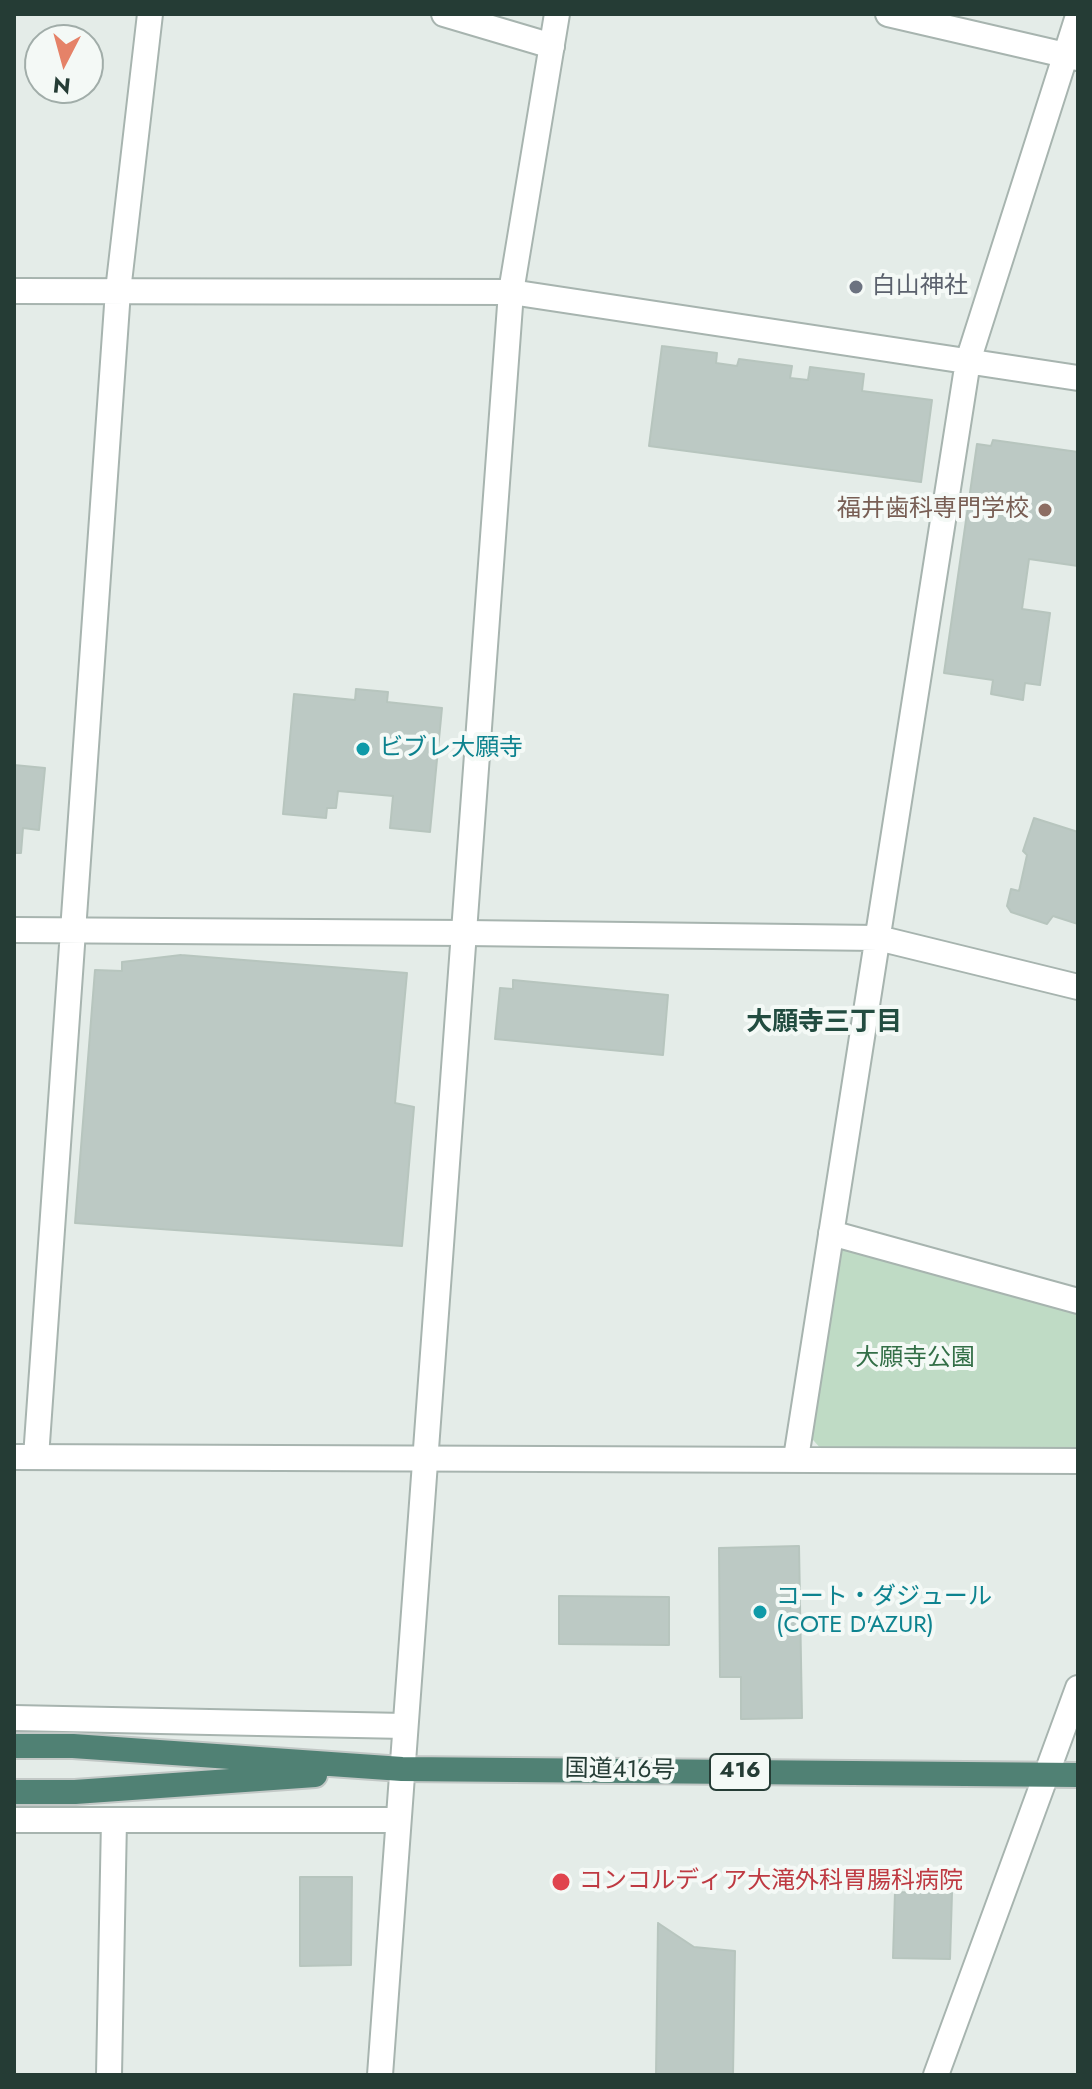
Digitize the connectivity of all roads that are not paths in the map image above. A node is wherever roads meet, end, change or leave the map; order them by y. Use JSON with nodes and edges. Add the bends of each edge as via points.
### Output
{"nodes":[{"id":1,"x":150,"y":14,"type":"edge"},
{"id":2,"x":444,"y":14,"type":"edge"},
{"id":3,"x":557,"y":14,"type":"edge"},
{"id":4,"x":888,"y":14,"type":"edge"},
{"id":5,"x":1078,"y":16,"type":"edge"},
{"id":6,"x":552,"y":46,"type":"junction"},
{"id":7,"x":1072,"y":56,"type":"edge"},
{"id":8,"x":14,"y":291,"type":"edge"},
{"id":9,"x":118,"y":291,"type":"junction"},
{"id":10,"x":511,"y":292,"type":"junction"},
{"id":11,"x":968,"y":361,"type":"junction"},
{"id":12,"x":1078,"y":378,"type":"edge"},
{"id":13,"x":14,"y":930,"type":"edge"},
{"id":14,"x":74,"y":930,"type":"junction"},
{"id":15,"x":465,"y":933,"type":"junction"},
{"id":16,"x":878,"y":938,"type":"junction"},
{"id":17,"x":1078,"y":987,"type":"edge"},
{"id":18,"x":831,"y":1233,"type":"junction"},
{"id":19,"x":1078,"y":1301,"type":"edge"},
{"id":20,"x":25,"y":1457,"type":"edge"},
{"id":21,"x":425,"y":1457,"type":"junction"},
{"id":22,"x":796,"y":1458,"type":"junction"},
{"id":23,"x":1078,"y":1461,"type":"edge"},
{"id":24,"x":1078,"y":1688,"type":"edge"},
{"id":25,"x":14,"y":1718,"type":"edge"},
{"id":26,"x":405,"y":1726,"type":"junction"},
{"id":27,"x":14,"y":1746,"type":"edge"},
{"id":28,"x":402,"y":1769,"type":"junction"},
{"id":29,"x":1045,"y":1775,"type":"junction"},
{"id":30,"x":1078,"y":1775,"type":"edge"},
{"id":31,"x":14,"y":1792,"type":"edge"},
{"id":32,"x":14,"y":1820,"type":"edge"},
{"id":33,"x":114,"y":1820,"type":"junction"},
{"id":34,"x":398,"y":1820,"type":"junction"},
{"id":35,"x":109,"y":2075,"type":"edge"},
{"id":36,"x":380,"y":2075,"type":"edge"},
{"id":37,"x":936,"y":2075,"type":"edge"}],
"edges":[{"from":1,"to":9,"type":"street"},
{"from":2,"to":6,"type":"street"},
{"from":3,"to":6,"type":"street"},
{"from":4,"to":7,"type":"street"},
{"from":5,"to":7,"type":"street"},
{"from":6,"to":10,"type":"street"},
{"from":7,"to":11,"type":"street"},
{"from":8,"to":9,"type":"street"},
{"from":9,"to":10,"type":"street"},
{"from":9,"to":14,"type":"street"},
{"from":10,"to":11,"type":"street"},
{"from":10,"to":15,"type":"street"},
{"from":11,"to":12,"type":"street"},
{"from":11,"to":16,"type":"street"},
{"from":13,"to":14,"type":"street"},
{"from":14,"to":15,"type":"street"},
{"from":14,"to":20,"type":"street"},
{"from":15,"to":16,"type":"street"},
{"from":15,"to":21,"type":"street"},
{"from":16,"to":17,"type":"street"},
{"from":16,"to":18,"type":"street"},
{"from":18,"to":19,"type":"street"},
{"from":18,"to":22,"type":"street"},
{"from":20,"to":21,"type":"street"},
{"from":21,"to":22,"type":"street"},
{"from":21,"to":26,"type":"street"},
{"from":22,"to":23,"type":"street"},
{"from":24,"to":29,"type":"street"},
{"from":25,"to":26,"type":"street"},
{"from":26,"to":28,"type":"street"},
{"from":27,"to":28,"type":"highway","name":"国道416号","number":"416"},
{"from":28,"to":29,"type":"highway","name":"国道416号","number":"416"},
{"from":28,"to":31,"type":"highway","name":"国道416号","number":"416"},
{"from":28,"to":34,"type":"street"},
{"from":29,"to":30,"type":"highway","name":"国道416号","number":"416"},
{"from":29,"to":37,"type":"street"},
{"from":32,"to":33,"type":"street"},
{"from":33,"to":34,"type":"street"},
{"from":33,"to":35,"type":"street"},
{"from":34,"to":36,"type":"street"}]}
